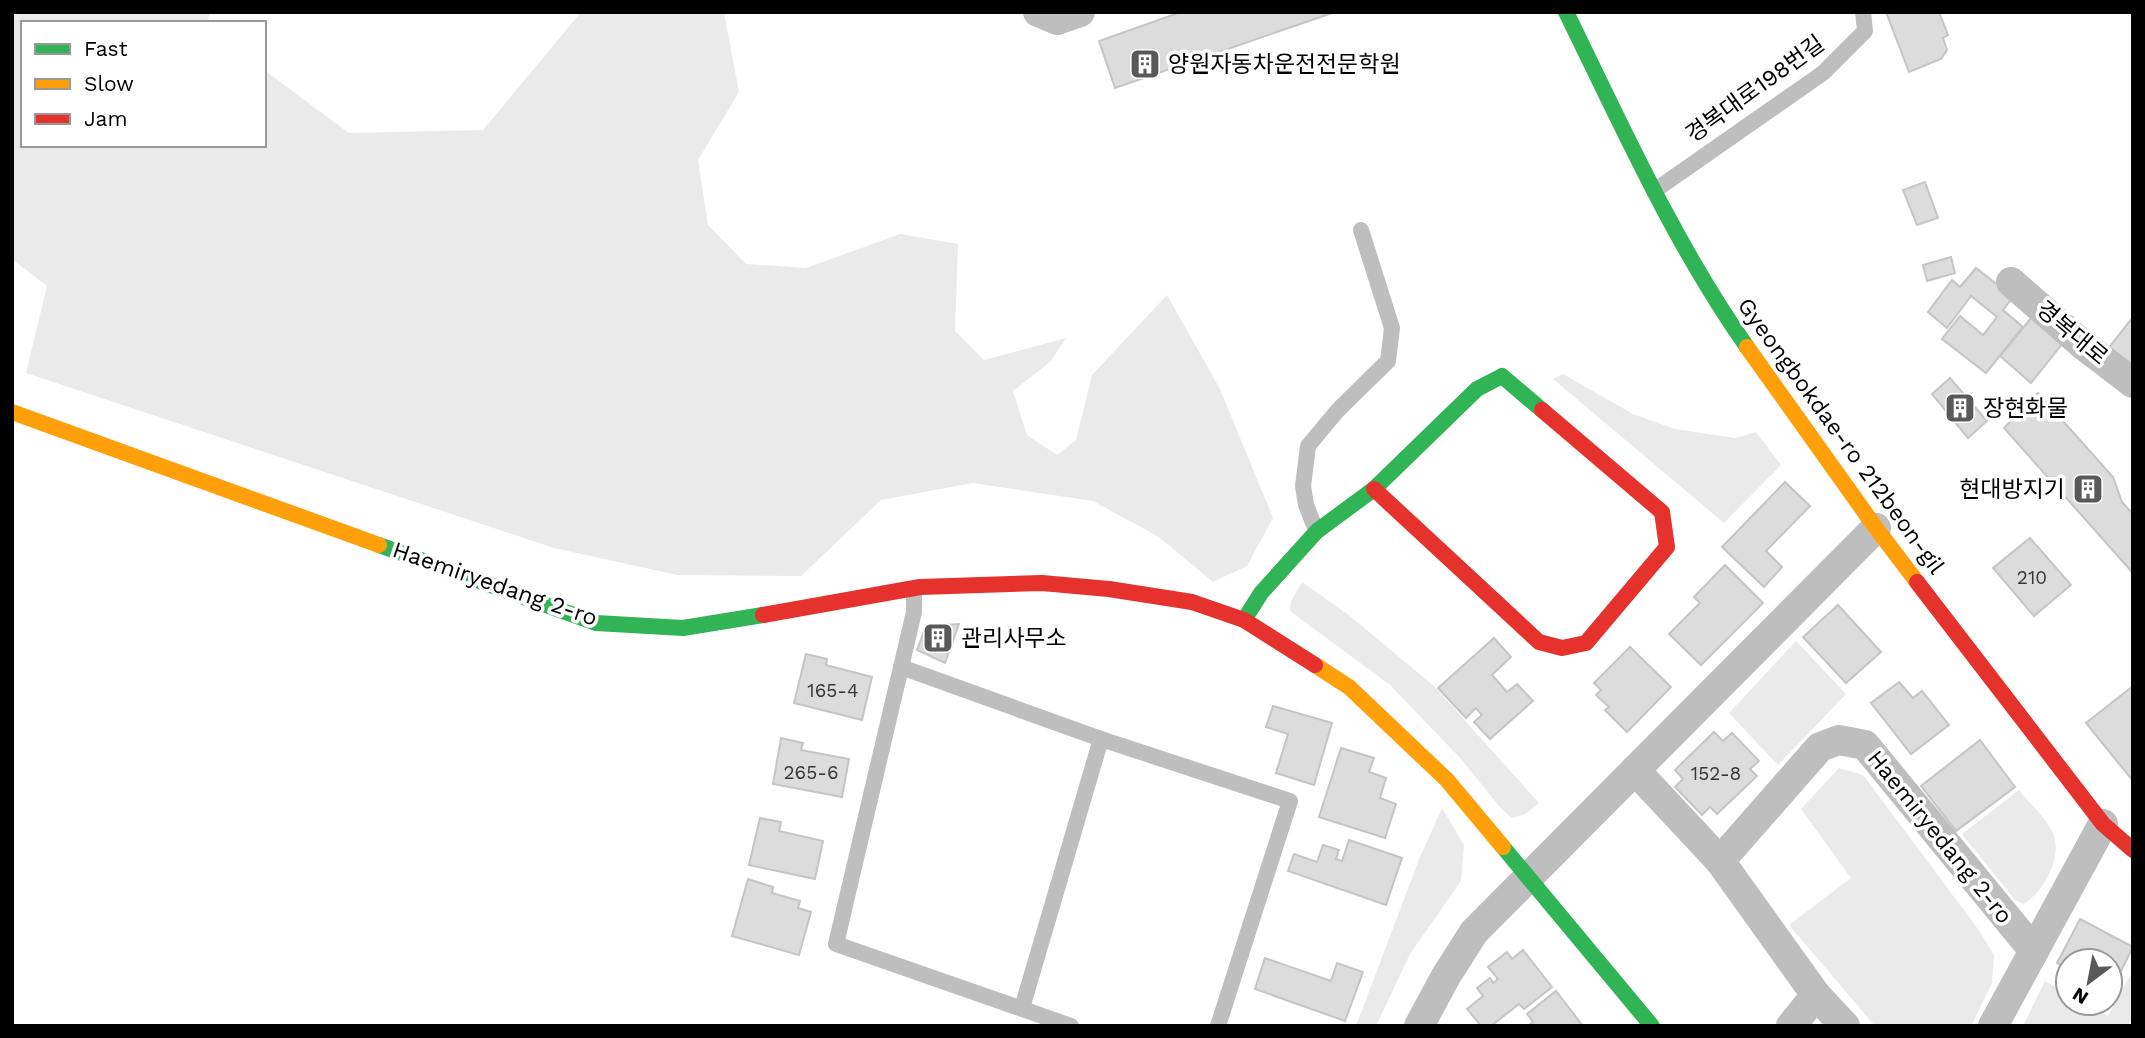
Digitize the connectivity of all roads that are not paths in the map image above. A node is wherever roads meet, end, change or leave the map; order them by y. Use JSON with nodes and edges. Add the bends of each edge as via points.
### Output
{"nodes":[{"id":1,"x":1038,"y":12,"type":"edge"},
{"id":2,"x":1080,"y":12,"type":"edge"},
{"id":3,"x":1566,"y":12,"type":"edge"},
{"id":4,"x":1863,"y":12,"type":"edge"},
{"id":5,"x":1654,"y":191,"type":"junction"},
{"id":6,"x":1361,"y":230,"type":"dead end"},
{"id":7,"x":2011,"y":282,"type":"dead end"},
{"id":8,"x":2133,"y":383,"type":"edge"},
{"id":9,"x":12,"y":412,"type":"edge"},
{"id":10,"x":1374,"y":489,"type":"junction"},
{"id":11,"x":1876,"y":528,"type":"junction"},
{"id":12,"x":1317,"y":531,"type":"junction"},
{"id":13,"x":914,"y":589,"type":"junction"},
{"id":14,"x":1244,"y":620,"type":"junction"},
{"id":15,"x":901,"y":667,"type":"junction"},
{"id":16,"x":1101,"y":739,"type":"junction"},
{"id":17,"x":1635,"y":770,"type":"junction"},
{"id":18,"x":2103,"y":824,"type":"junction"},
{"id":19,"x":2133,"y":850,"type":"edge"},
{"id":20,"x":1720,"y":861,"type":"junction"},
{"id":21,"x":1528,"y":876,"type":"junction"},
{"id":22,"x":2034,"y":951,"type":"junction"},
{"id":23,"x":1816,"y":995,"type":"junction"},
{"id":24,"x":1022,"y":1009,"type":"junction"},
{"id":25,"x":1429,"y":1020,"type":"edge"},
{"id":26,"x":1071,"y":1026,"type":"edge"},
{"id":27,"x":1218,"y":1026,"type":"edge"},
{"id":28,"x":1652,"y":1026,"type":"edge"},
{"id":29,"x":1791,"y":1026,"type":"edge"},
{"id":30,"x":1844,"y":1026,"type":"edge"},
{"id":31,"x":1993,"y":1026,"type":"edge"}],
"edges":[{"from":1,"to":2,"type":"street","via":[[1057,20]]},
{"from":3,"to":5,"type":"street","name":"Gyeongbokdae-ro 212beon-gil"},
{"from":4,"to":5,"type":"lane","name":"경복대로198번길","via":[[1865,31],[1824,73]]},
{"from":5,"to":11,"type":"street","name":"Gyeongbokdae-ro 212beon-gil","via":[[1716,303]]},
{"from":6,"to":12,"type":"lane","via":[[1392,328],[1388,361],[1308,446],[1303,486]]},
{"from":7,"to":8,"type":"street","name":"경복대로"},
{"from":9,"to":13,"type":"street","name":"Haemiryedang 2-ro","via":[[596,623],[682,628]]},
{"from":10,"to":10,"type":"street","via":[[1477,389],[1502,376],[1662,512],[1667,547],[1586,643],[1563,648],[1539,642]]},
{"from":10,"to":12,"type":"street"},
{"from":11,"to":17,"type":"street"},
{"from":11,"to":18,"type":"street","name":"Gyeongbokdae-ro 212beon-gil"},
{"from":12,"to":14,"type":"street","via":[[1261,593]]},
{"from":13,"to":14,"type":"street","name":"Haemiryedang 2-ro","via":[[1042,583],[1192,602]]},
{"from":13,"to":15,"type":"lane","via":[[914,612]]},
{"from":14,"to":21,"type":"street","name":"Haemiryedang 2-ro","via":[[1349,687],[1447,780]]},
{"from":15,"to":16,"type":"lane"},
{"from":15,"to":24,"type":"lane","via":[[836,944]]},
{"from":16,"to":24,"type":"lane"},
{"from":16,"to":27,"type":"lane","via":[[1290,801]]},
{"from":17,"to":20,"type":"street"},
{"from":17,"to":21,"type":"street"},
{"from":18,"to":19,"type":"street","name":"Gyeongbokdae-ro 212beon-gil"},
{"from":18,"to":22,"type":"street","name":"Haemiryedang 2-ro"},
{"from":20,"to":22,"type":"street","name":"Haemiryedang 2-ro","via":[[1820,747],[1839,740],[1865,745]]},
{"from":20,"to":23,"type":"street"},
{"from":21,"to":25,"type":"street","via":[[1474,932]]},
{"from":21,"to":28,"type":"street","name":"Haemiryedang 2-ro"},
{"from":22,"to":31,"type":"street","name":"Haemiryedang 2-ro"},
{"from":23,"to":29,"type":"street"},
{"from":23,"to":30,"type":"street"},
{"from":24,"to":26,"type":"lane"}]}
